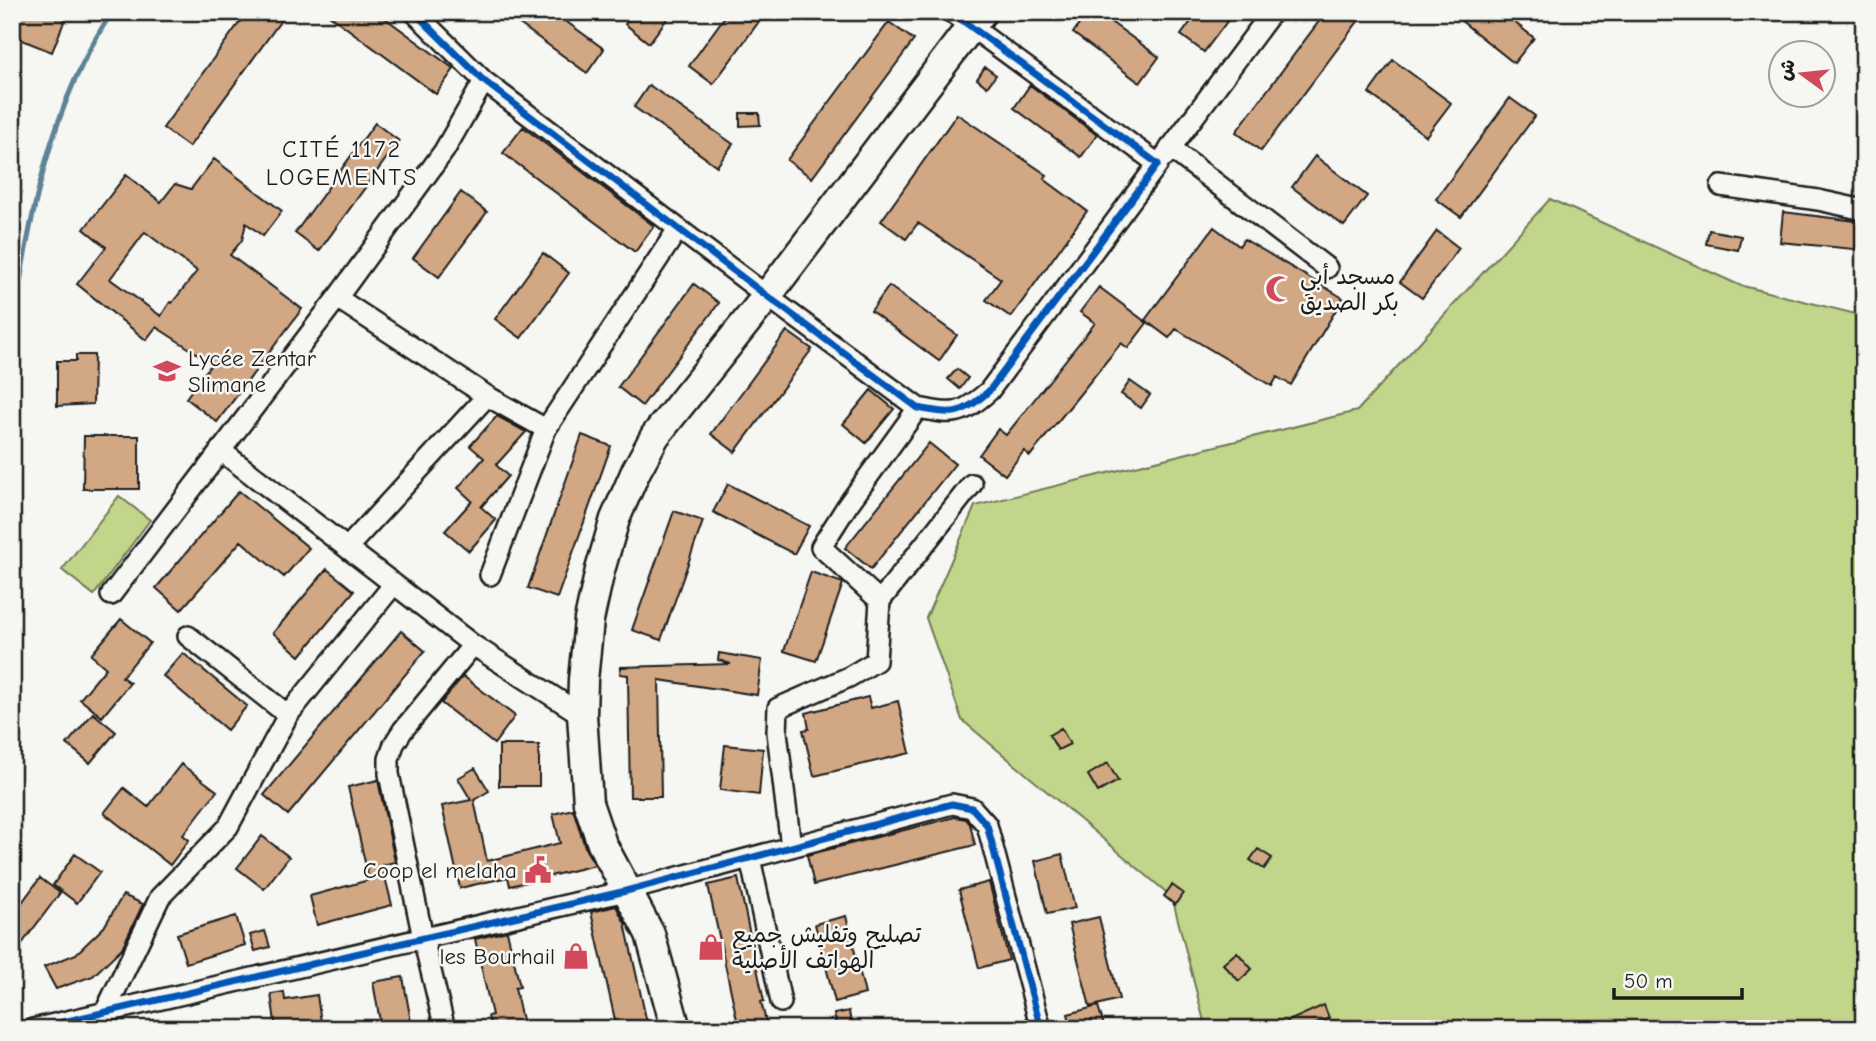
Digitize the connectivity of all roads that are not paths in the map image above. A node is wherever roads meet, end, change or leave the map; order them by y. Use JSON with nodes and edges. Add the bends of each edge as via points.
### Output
{"nodes":[{"id":1,"x":414,"y":12,"type":"edge"},
{"id":2,"x":1272,"y":12,"type":"edge"},
{"id":3,"x":969,"y":17,"type":"edge"},
{"id":4,"x":484,"y":81,"type":"junction"},
{"id":5,"x":1164,"y":156,"type":"junction"},
{"id":6,"x":1721,"y":186,"type":"dead end"},
{"id":7,"x":1864,"y":210,"type":"edge"},
{"id":8,"x":678,"y":229,"type":"junction"},
{"id":9,"x":1327,"y":268,"type":"dead end"},
{"id":10,"x":767,"y":296,"type":"junction"},
{"id":11,"x":337,"y":298,"type":"junction"},
{"id":12,"x":487,"y":396,"type":"junction"},
{"id":13,"x":918,"y":408,"type":"junction"},
{"id":14,"x":546,"y":429,"type":"junction"},
{"id":15,"x":220,"y":450,"type":"junction"},
{"id":16,"x":972,"y":484,"type":"dead end"},
{"id":17,"x":347,"y":548,"type":"junction"},
{"id":18,"x":490,"y":575,"type":"dead end"},
{"id":19,"x":394,"y":584,"type":"junction"},
{"id":20,"x":111,"y":595,"type":"dead end"},
{"id":21,"x":880,"y":601,"type":"junction"},
{"id":22,"x":188,"y":636,"type":"dead end"},
{"id":23,"x":473,"y":645,"type":"junction"},
{"id":24,"x":288,"y":715,"type":"junction"},
{"id":25,"x":582,"y":715,"type":"junction"},
{"id":26,"x":791,"y":847,"type":"junction"},
{"id":27,"x":750,"y":858,"type":"junction"},
{"id":28,"x":625,"y":891,"type":"junction"},
{"id":29,"x":423,"y":938,"type":"junction"},
{"id":30,"x":781,"y":1002,"type":"dead end"},
{"id":31,"x":106,"y":1012,"type":"junction"},
{"id":32,"x":33,"y":1029,"type":"edge"},
{"id":33,"x":445,"y":1029,"type":"edge"},
{"id":34,"x":676,"y":1029,"type":"edge"},
{"id":35,"x":1041,"y":1029,"type":"edge"}],
"edges":[{"from":1,"to":4,"type":"street"},
{"from":2,"to":5,"type":"street"},
{"from":3,"to":5,"type":"street"},
{"from":3,"to":10,"type":"main road"},
{"from":4,"to":8,"type":"street"},
{"from":4,"to":11,"type":"street","via":[[444,151]]},
{"from":5,"to":9,"type":"street"},
{"from":5,"to":13,"type":"street","via":[[989,391],[969,408],[948,414]]},
{"from":6,"to":7,"type":"street"},
{"from":8,"to":10,"type":"street"},
{"from":8,"to":14,"type":"street"},
{"from":10,"to":13,"type":"street"},
{"from":10,"to":25,"type":"main road","via":[[654,436],[636,471],[600,570],[589,620]]},
{"from":11,"to":12,"type":"street"},
{"from":11,"to":15,"type":"street"},
{"from":12,"to":14,"type":"street"},
{"from":12,"to":17,"type":"street"},
{"from":13,"to":21,"type":"street","via":[[821,547]]},
{"from":14,"to":18,"type":"street"},
{"from":15,"to":17,"type":"street"},
{"from":15,"to":20,"type":"street"},
{"from":16,"to":21,"type":"street"},
{"from":17,"to":19,"type":"street"},
{"from":19,"to":23,"type":"street"},
{"from":19,"to":24,"type":"street"},
{"from":21,"to":26,"type":"street","via":[[876,661],[778,708],[776,732]]},
{"from":22,"to":24,"type":"street"},
{"from":23,"to":25,"type":"street"},
{"from":23,"to":29,"type":"street","via":[[403,730],[389,759]]},
{"from":24,"to":31,"type":"street","via":[[228,827],[160,897]]},
{"from":25,"to":28,"type":"main road","via":[[588,803]]},
{"from":26,"to":27,"type":"street"},
{"from":26,"to":35,"type":"street","via":[[951,804],[972,808],[987,825]]},
{"from":27,"to":28,"type":"street"},
{"from":27,"to":30,"type":"street"},
{"from":28,"to":29,"type":"street"},
{"from":28,"to":34,"type":"main road","via":[[650,934]]},
{"from":29,"to":31,"type":"street"},
{"from":29,"to":33,"type":"street"},
{"from":31,"to":32,"type":"street"}]}
